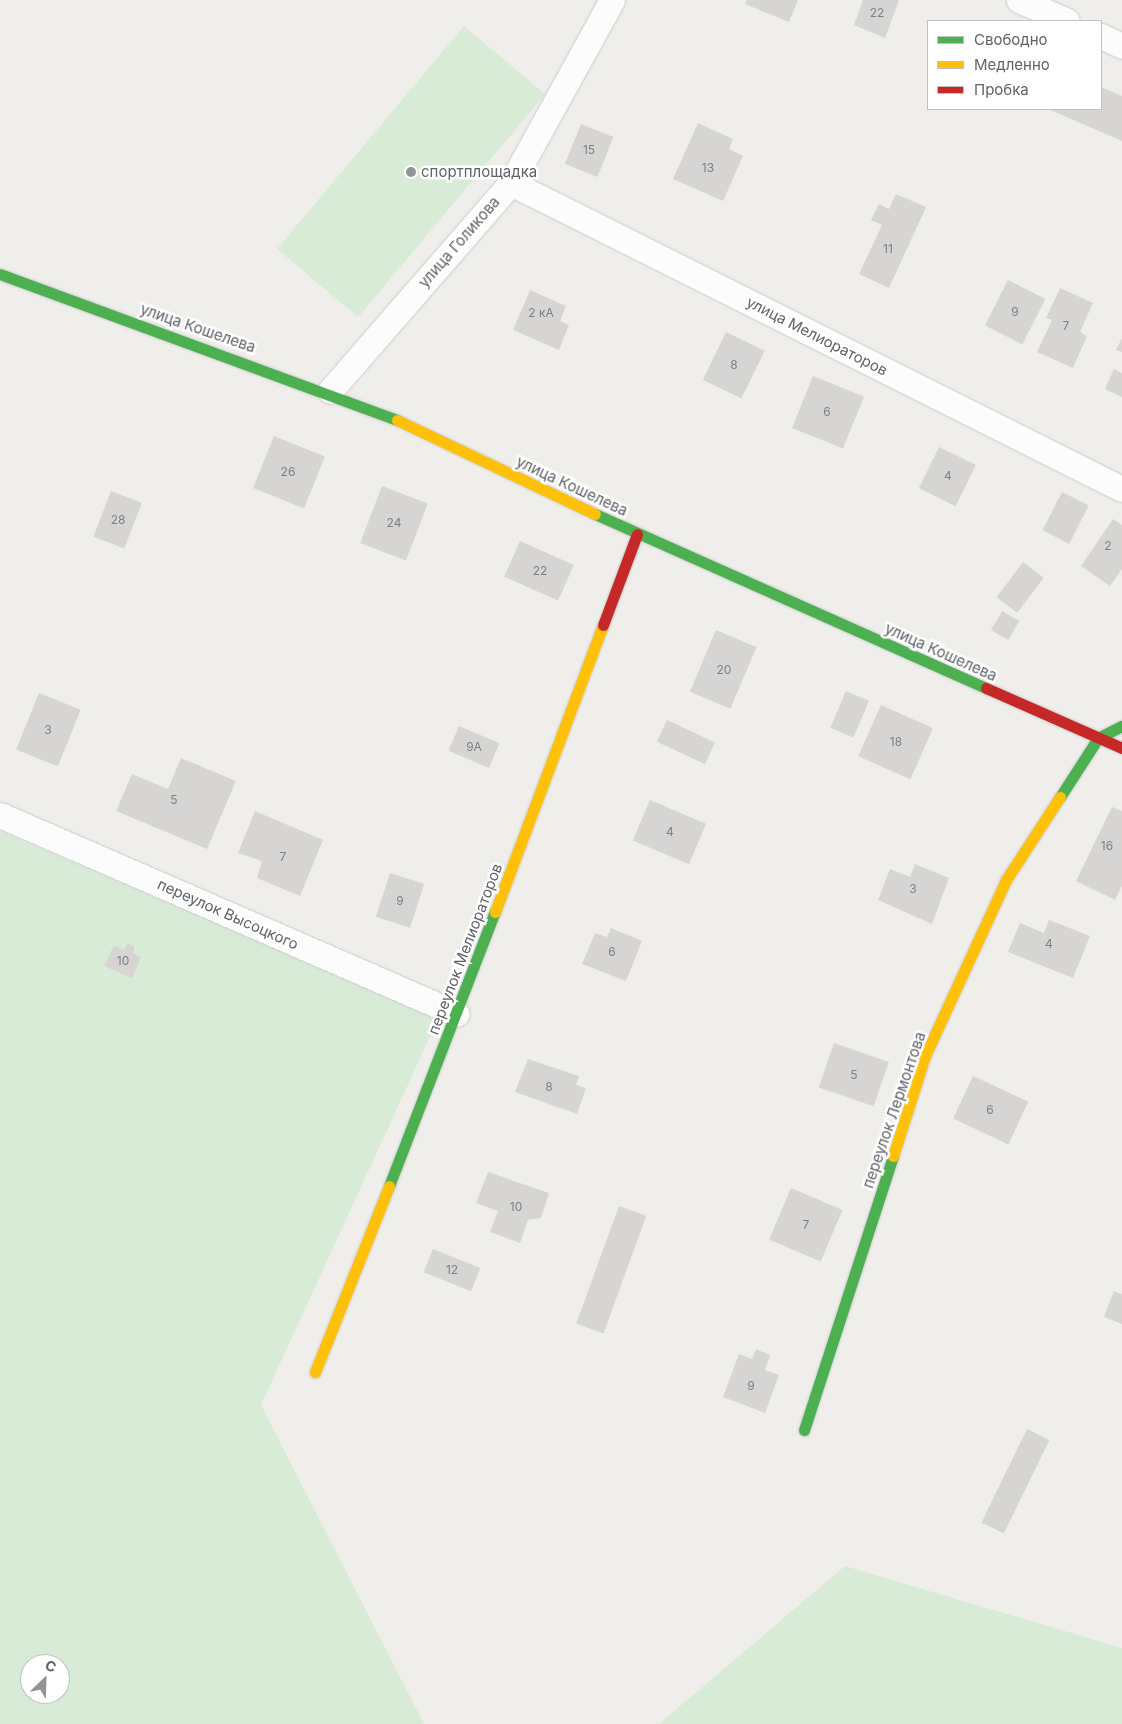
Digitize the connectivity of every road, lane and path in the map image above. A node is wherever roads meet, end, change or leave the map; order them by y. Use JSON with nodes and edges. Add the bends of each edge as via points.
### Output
{"nodes":[{"id":1,"x":612,"y":0,"type":"edge"},
{"id":2,"x":1020,"y":0,"type":"edge"},
{"id":3,"x":1065,"y":20,"type":"edge"},
{"id":4,"x":1102,"y":36,"type":"edge"},
{"id":5,"x":1122,"y":46,"type":"edge"},
{"id":6,"x":511,"y":183,"type":"junction"},
{"id":7,"x":0,"y":274,"type":"edge"},
{"id":8,"x":330,"y":391,"type":"junction"},
{"id":9,"x":1122,"y":489,"type":"edge"},
{"id":10,"x":637,"y":534,"type":"junction"},
{"id":11,"x":1122,"y":726,"type":"edge"},
{"id":12,"x":1098,"y":738,"type":"junction"},
{"id":13,"x":1122,"y":748,"type":"edge"},
{"id":14,"x":0,"y":815,"type":"edge"},
{"id":15,"x":456,"y":1014,"type":"junction"},
{"id":16,"x":315,"y":1372,"type":"dead end"},
{"id":17,"x":804,"y":1430,"type":"dead end"}],
"edges":[{"from":1,"to":6,"type":"street","name":"улица Голикова"},
{"from":2,"to":3,"type":"street"},
{"from":4,"to":5,"type":"street"},
{"from":6,"to":8,"type":"street","name":"улица Голикова"},
{"from":6,"to":9,"type":"street","name":"улица Мелиораторов"},
{"from":7,"to":8,"type":"street","name":"улица Кошелева"},
{"from":8,"to":10,"type":"street","name":"улица Кошелева"},
{"from":10,"to":12,"type":"street","name":"улица Кошелева"},
{"from":10,"to":15,"type":"street","name":"переулок Мелиораторов"},
{"from":11,"to":12,"type":"street"},
{"from":12,"to":13,"type":"street","name":"улица Кошелева"},
{"from":12,"to":17,"type":"street","name":"переулок Лермонтова","via":[[1006,880],[925,1056]]},
{"from":14,"to":15,"type":"street","name":"переулок Высоцкого"},
{"from":15,"to":16,"type":"street","name":"переулок Мелиораторов"}]}
